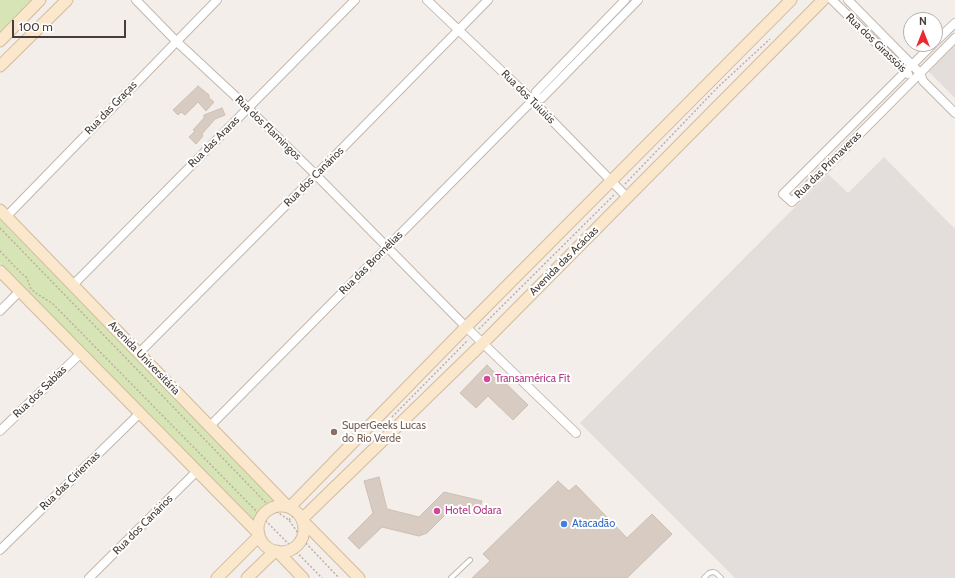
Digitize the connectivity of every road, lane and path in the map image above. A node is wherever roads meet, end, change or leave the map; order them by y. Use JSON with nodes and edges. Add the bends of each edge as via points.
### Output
{"nodes":[{"id":1,"x":40,"y":0,"type":"edge"},
{"id":2,"x":67,"y":0,"type":"edge"},
{"id":3,"x":136,"y":0,"type":"edge"},
{"id":4,"x":217,"y":0,"type":"edge"},
{"id":5,"x":355,"y":0,"type":"edge"},
{"id":6,"x":427,"y":0,"type":"edge"},
{"id":7,"x":488,"y":0,"type":"edge"},
{"id":8,"x":625,"y":0,"type":"edge"},
{"id":9,"x":638,"y":0,"type":"edge"},
{"id":10,"x":791,"y":0,"type":"edge"},
{"id":11,"x":823,"y":0,"type":"edge"},
{"id":12,"x":832,"y":0,"type":"edge"},
{"id":13,"x":848,"y":0,"type":"edge"},
{"id":14,"x":955,"y":23,"type":"edge"},
{"id":15,"x":458,"y":30,"type":"junction"},
{"id":16,"x":943,"y":34,"type":"edge"},
{"id":17,"x":773,"y":36,"type":"dead end"},
{"id":18,"x":955,"y":38,"type":"edge"},
{"id":19,"x":0,"y":41,"type":"edge"},
{"id":20,"x":176,"y":41,"type":"junction"},
{"id":21,"x":925,"y":52,"type":"edge"},
{"id":22,"x":912,"y":65,"type":"junction"},
{"id":23,"x":0,"y":66,"type":"edge"},
{"id":24,"x":905,"y":72,"type":"junction"},
{"id":25,"x":917,"y":76,"type":"junction"},
{"id":26,"x":533,"y":100,"type":"junction"},
{"id":27,"x":248,"y":108,"type":"junction"},
{"id":28,"x":955,"y":113,"type":"edge"},
{"id":29,"x":316,"y":175,"type":"junction"},
{"id":30,"x":611,"y":182,"type":"junction"},
{"id":31,"x":623,"y":194,"type":"junction"},
{"id":32,"x":3,"y":213,"type":"edge"},
{"id":33,"x":0,"y":228,"type":"edge"},
{"id":34,"x":387,"y":248,"type":"junction"},
{"id":35,"x":0,"y":251,"type":"edge"},
{"id":36,"x":0,"y":271,"type":"edge"},
{"id":37,"x":73,"y":285,"type":"junction"},
{"id":38,"x":20,"y":291,"type":"junction"},
{"id":39,"x":0,"y":311,"type":"edge"},
{"id":40,"x":470,"y":331,"type":"junction"},
{"id":41,"x":483,"y":342,"type":"junction"},
{"id":42,"x":81,"y":353,"type":"junction"},
{"id":43,"x":139,"y":353,"type":"junction"},
{"id":44,"x":140,"y":413,"type":"junction"},
{"id":45,"x":391,"y":418,"type":"dead end"},
{"id":46,"x":210,"y":426,"type":"junction"},
{"id":47,"x":0,"y":431,"type":"edge"},
{"id":48,"x":576,"y":433,"type":"dead end"},
{"id":49,"x":197,"y":471,"type":"junction"},
{"id":50,"x":271,"y":508,"type":"junction"},
{"id":51,"x":296,"y":513,"type":"junction"},
{"id":52,"x":262,"y":517,"type":"junction"},
{"id":53,"x":289,"y":520,"type":"junction"},
{"id":54,"x":259,"y":535,"type":"junction"},
{"id":55,"x":302,"y":539,"type":"junction"},
{"id":56,"x":292,"y":548,"type":"junction"},
{"id":57,"x":0,"y":550,"type":"edge"},
{"id":58,"x":276,"y":551,"type":"junction"},
{"id":59,"x":470,"y":560,"type":"dead end"},
{"id":60,"x":89,"y":578,"type":"edge"},
{"id":61,"x":217,"y":578,"type":"edge"},
{"id":62,"x":247,"y":578,"type":"edge"},
{"id":63,"x":303,"y":578,"type":"edge"},
{"id":64,"x":322,"y":578,"type":"edge"},
{"id":65,"x":340,"y":578,"type":"edge"},
{"id":66,"x":359,"y":578,"type":"edge"},
{"id":67,"x":451,"y":578,"type":"edge"},
{"id":68,"x":704,"y":578,"type":"edge"},
{"id":69,"x":721,"y":578,"type":"edge"}],
"edges":[{"from":1,"to":19,"type":"street"},
{"from":2,"to":23,"type":"street"},
{"from":3,"to":20,"type":"street","name":"Rua dos Flamingos"},
{"from":4,"to":20,"type":"street","name":"Rua das Graças"},
{"from":5,"to":27,"type":"street","name":"Rua das Araras"},
{"from":6,"to":15,"type":"street","name":"Rua dos Tuiuiús"},
{"from":7,"to":15,"type":"street","name":"Rua dos Canários"},
{"from":8,"to":26,"type":"street","name":"Rua das Bromélias","via":[[536,92]]},
{"from":9,"to":26,"type":"street","name":"Rua das Bromélias","via":[[542,98]]},
{"from":10,"to":30,"type":"street","name":"Avenida das Acácias"},
{"from":11,"to":31,"type":"street","name":"Avenida das Acácias"},
{"from":12,"to":24,"type":"street","name":"Rua dos Girassóis"},
{"from":13,"to":22,"type":"street","name":"Rua dos Girassóis"},
{"from":14,"to":16,"type":"street","name":"Rua das Primaveras"},
{"from":15,"to":26,"type":"street","name":"Rua dos Tuiuiús"},
{"from":15,"to":29,"type":"street","name":"Rua dos Canários"},
{"from":17,"to":31,"type":"path","via":[[718,88]]},
{"from":18,"to":25,"type":"street","name":"Rua das Primaveras"},
{"from":20,"to":27,"type":"street","name":"Rua dos Flamingos"},
{"from":20,"to":32,"type":"street","name":"Rua das Graças"},
{"from":21,"to":22,"type":"street","name":"Rua das Primaveras"},
{"from":22,"to":24,"type":"street","name":"Rua das Primaveras"},
{"from":22,"to":25,"type":"street","name":"Rua dos Girassóis"},
{"from":24,"to":25,"type":"street","name":"Rua dos Girassóis"},
{"from":24,"to":25,"type":"street","name":"Rua das Primaveras","via":[[783,194],[792,202]]},
{"from":25,"to":28,"type":"street","name":"Rua dos Girassóis"},
{"from":26,"to":30,"type":"street","name":"Rua dos Tuiuiús"},
{"from":26,"to":34,"type":"street","name":"Rua das Bromélias"},
{"from":27,"to":29,"type":"street","name":"Rua dos Flamingos"},
{"from":27,"to":37,"type":"street","name":"Rua das Araras"},
{"from":29,"to":34,"type":"street","name":"Rua dos Flamingos"},
{"from":29,"to":43,"type":"street","name":"Rua dos Canários"},
{"from":30,"to":31,"type":"street","name":"Rua dos Tuiuiús"},
{"from":30,"to":40,"type":"street","name":"Avenida das Acácias"},
{"from":31,"to":40,"type":"path"},
{"from":31,"to":41,"type":"street","name":"Avenida das Acácias"},
{"from":32,"to":37,"type":"street","name":"Avenida Universitária"},
{"from":33,"to":50,"type":"path"},
{"from":34,"to":40,"type":"street","name":"Rua dos Flamingos"},
{"from":34,"to":46,"type":"street","name":"Rua das Bromélias"},
{"from":35,"to":52,"type":"path","via":[[27,278],[31,289],[52,303]]},
{"from":36,"to":38,"type":"street"},
{"from":37,"to":43,"type":"street","name":"Avenida Universitária"},
{"from":38,"to":39,"type":"street"},
{"from":38,"to":42,"type":"street"},
{"from":40,"to":41,"type":"street","name":"Rua dos Flamingos"},
{"from":40,"to":45,"type":"path"},
{"from":40,"to":51,"type":"street","name":"Avenida das Acácias"},
{"from":41,"to":48,"type":"street","name":"Rua dos Flamingos"},
{"from":41,"to":51,"type":"street","name":"Avenida das Acácias"},
{"from":42,"to":44,"type":"street"},
{"from":42,"to":47,"type":"street","name":"Rua dos Sabías"},
{"from":43,"to":46,"type":"street","name":"Avenida Universitária"},
{"from":44,"to":49,"type":"street"},
{"from":44,"to":57,"type":"street","name":"Rua das Ciriemas"},
{"from":46,"to":51,"type":"street","name":"Avenida Universitária"},
{"from":49,"to":54,"type":"street"},
{"from":49,"to":60,"type":"street","name":"Rua dos Canários"},
{"from":50,"to":51,"type":"street","via":[[282,506]]},
{"from":50,"to":52,"type":"street"},
{"from":50,"to":53,"type":"path"},
{"from":51,"to":53,"type":"path"},
{"from":51,"to":55,"type":"street","via":[[304,530]]},
{"from":51,"to":66,"type":"street","name":"Avenida Universitária"},
{"from":52,"to":54,"type":"street","via":[[258,524]]},
{"from":52,"to":56,"type":"path"},
{"from":53,"to":55,"type":"path"},
{"from":54,"to":58,"type":"street","via":[[265,545]]},
{"from":54,"to":61,"type":"street"},
{"from":55,"to":56,"type":"street"},
{"from":55,"to":65,"type":"path"},
{"from":56,"to":58,"type":"street"},
{"from":56,"to":64,"type":"path"},
{"from":58,"to":62,"type":"street"},
{"from":58,"to":63,"type":"street"},
{"from":59,"to":67,"type":"lane"},
{"from":68,"to":69,"type":"lane","via":[[709,572],[713,572]]}]}
